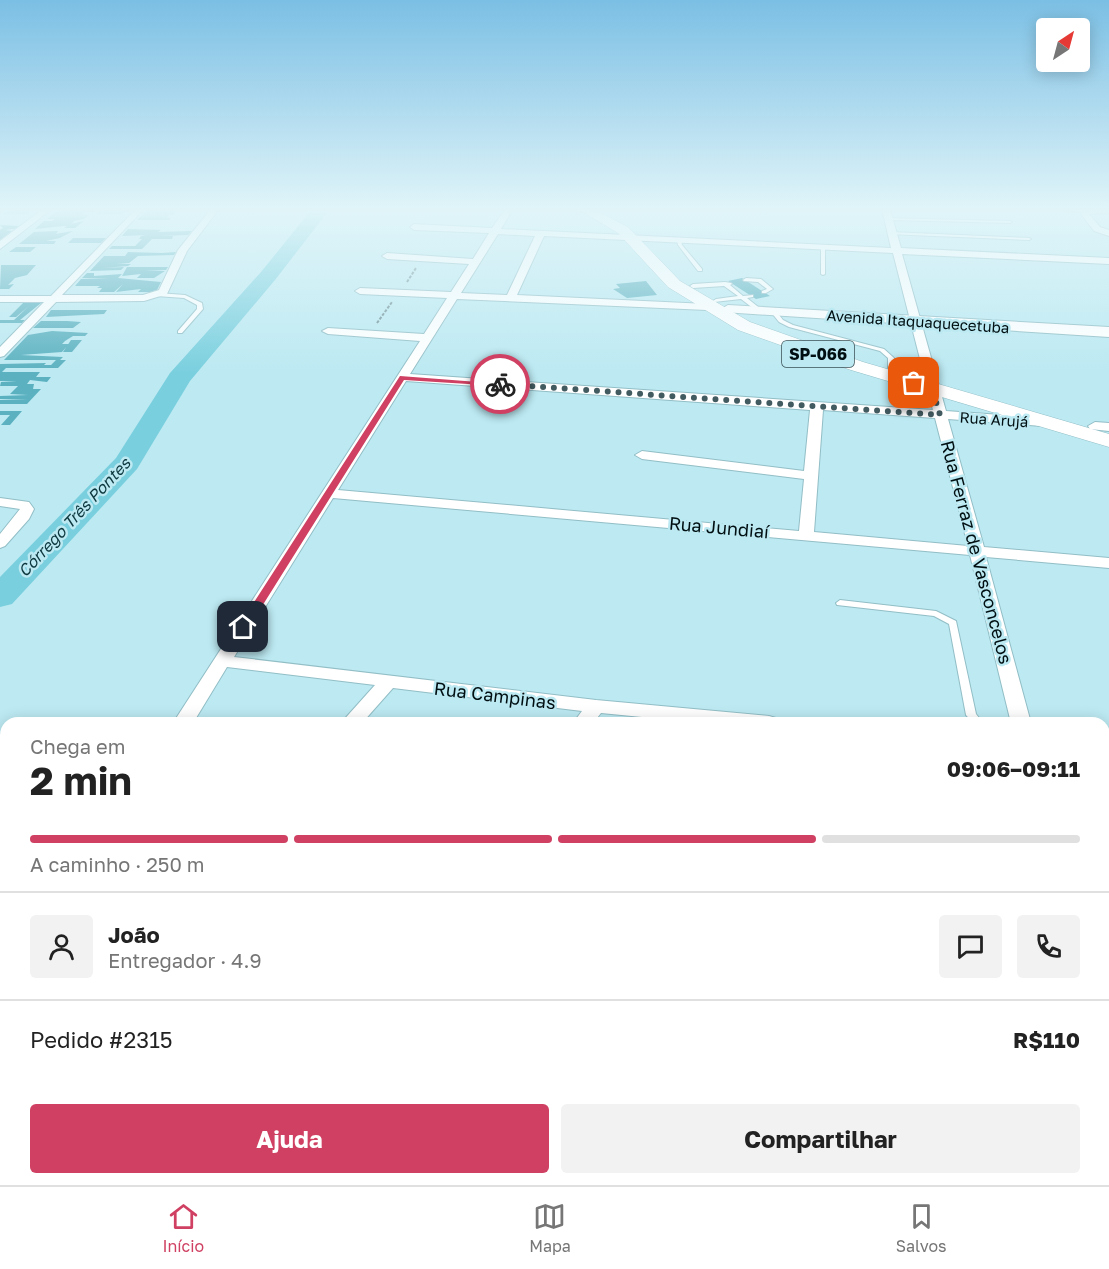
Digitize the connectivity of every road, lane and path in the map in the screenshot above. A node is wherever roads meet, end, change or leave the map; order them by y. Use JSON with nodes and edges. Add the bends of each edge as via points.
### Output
{"nodes":[{"id":1,"x":87,"y":264,"type":"edge"},
{"id":2,"x":176,"y":264,"type":"edge"},
{"id":3,"x":419,"y":264,"type":"edge"},
{"id":4,"x":474,"y":264,"type":"edge"},
{"id":5,"x":526,"y":264,"type":"edge"},
{"id":6,"x":655,"y":264,"type":"edge"},
{"id":7,"x":673,"y":264,"type":"edge"},
{"id":8,"x":696,"y":264,"type":"edge"},
{"id":9,"x":823,"y":264,"type":"edge"},
{"id":10,"x":899,"y":264,"type":"edge"},
{"id":11,"x":700,"y":270,"type":"dead end"},
{"id":12,"x":823,"y":274,"type":"dead end"},
{"id":13,"x":746,"y":280,"type":"dead end"},
{"id":14,"x":733,"y":283,"type":"dead end"},
{"id":15,"x":725,"y":284,"type":"junction"},
{"id":16,"x":693,"y":286,"type":"junction"},
{"id":17,"x":360,"y":291,"type":"dead end"},
{"id":18,"x":764,"y":292,"type":"dead end"},
{"id":19,"x":398,"y":294,"type":"junction"},
{"id":20,"x":158,"y":295,"type":"junction"},
{"id":21,"x":751,"y":296,"type":"dead end"},
{"id":22,"x":453,"y":297,"type":"junction"},
{"id":23,"x":0,"y":299,"type":"edge"},
{"id":24,"x":54,"y":299,"type":"junction"},
{"id":25,"x":510,"y":299,"type":"junction"},
{"id":26,"x":723,"y":304,"type":"junction"},
{"id":27,"x":767,"y":311,"type":"junction"},
{"id":28,"x":917,"y":322,"type":"junction"},
{"id":29,"x":328,"y":331,"type":"dead end"},
{"id":30,"x":180,"y":332,"type":"dead end"},
{"id":31,"x":1109,"y":332,"type":"edge"},
{"id":32,"x":369,"y":333,"type":"junction"},
{"id":33,"x":426,"y":338,"type":"junction"},
{"id":34,"x":0,"y":354,"type":"edge"},
{"id":35,"x":890,"y":367,"type":"junction"},
{"id":36,"x":402,"y":377,"type":"junction"},
{"id":37,"x":931,"y":384,"type":"junction"},
{"id":38,"x":817,"y":406,"type":"junction"},
{"id":39,"x":940,"y":415,"type":"junction"},
{"id":40,"x":1047,"y":422,"type":"junction"},
{"id":41,"x":1106,"y":431,"type":"edge"},
{"id":42,"x":642,"y":455,"type":"dead end"},
{"id":43,"x":811,"y":476,"type":"junction"},
{"id":44,"x":328,"y":493,"type":"junction"},
{"id":45,"x":8,"y":502,"type":"edge"},
{"id":46,"x":806,"y":535,"type":"junction"},
{"id":47,"x":0,"y":543,"type":"edge"},
{"id":48,"x":980,"y":553,"type":"junction"},
{"id":49,"x":1109,"y":563,"type":"edge"},
{"id":50,"x":840,"y":603,"type":"dead end"},
{"id":51,"x":222,"y":661,"type":"junction"},
{"id":52,"x":388,"y":682,"type":"junction"},
{"id":53,"x":596,"y":706,"type":"junction"},
{"id":54,"x":187,"y":717,"type":"edge"},
{"id":55,"x":356,"y":717,"type":"edge"},
{"id":56,"x":588,"y":717,"type":"edge"},
{"id":57,"x":708,"y":717,"type":"edge"},
{"id":58,"x":973,"y":717,"type":"edge"},
{"id":59,"x":1021,"y":717,"type":"edge"}],
"edges":[{"from":1,"to":24,"type":"street"},
{"from":2,"to":20,"type":"street"},
{"from":3,"to":19,"type":"path"},
{"from":4,"to":22,"type":"street"},
{"from":5,"to":25,"type":"street"},
{"from":6,"to":26,"type":"main road","number":"SP-066","via":[[674,284]]},
{"from":7,"to":16,"type":"main road","number":"SP-066"},
{"from":8,"to":11,"type":"lane"},
{"from":9,"to":12,"type":"lane"},
{"from":10,"to":28,"type":"street","name":"Rua Ferraz de Vasconcelos"},
{"from":13,"to":18,"type":"lane","via":[[759,280],[771,289]]},
{"from":14,"to":15,"type":"lane"},
{"from":15,"to":16,"type":"lane"},
{"from":15,"to":26,"type":"lane"},
{"from":16,"to":26,"type":"main road","number":"SP-066"},
{"from":17,"to":19,"type":"street","name":"Avenida Itaquaquecetuba"},
{"from":19,"to":22,"type":"street","name":"Avenida Itaquaquecetuba"},
{"from":19,"to":32,"type":"path"},
{"from":20,"to":24,"type":"street"},
{"from":20,"to":30,"type":"lane","via":[[185,297],[200,304],[201,309]]},
{"from":21,"to":26,"type":"lane"},
{"from":22,"to":25,"type":"street","name":"Avenida Itaquaquecetuba"},
{"from":22,"to":33,"type":"street"},
{"from":23,"to":24,"type":"street"},
{"from":24,"to":34,"type":"street"},
{"from":25,"to":26,"type":"street","name":"Avenida Itaquaquecetuba"},
{"from":26,"to":27,"type":"street","name":"Avenida Itaquaquecetuba"},
{"from":26,"to":35,"type":"main road","number":"SP-066","via":[[775,330]]},
{"from":26,"to":37,"type":"main road","number":"SP-066","via":[[789,344]]},
{"from":27,"to":28,"type":"street","name":"Avenida Itaquaquecetuba"},
{"from":27,"to":35,"type":"lane","via":[[791,326],[882,350],[891,358]]},
{"from":28,"to":31,"type":"street","name":"Avenida Itaquaquecetuba"},
{"from":28,"to":37,"type":"street","name":"Rua Ferraz de Vasconcelos"},
{"from":29,"to":32,"type":"street"},
{"from":32,"to":33,"type":"street"},
{"from":33,"to":36,"type":"street"},
{"from":35,"to":37,"type":"main road","number":"SP-066"},
{"from":36,"to":38,"type":"street","name":"Rua Arujá"},
{"from":36,"to":44,"type":"street"},
{"from":37,"to":39,"type":"street","name":"Rua Ferraz de Vasconcelos"},
{"from":37,"to":40,"type":"main road","number":"SP-066"},
{"from":37,"to":41,"type":"main road","number":"SP-066"},
{"from":38,"to":39,"type":"street","name":"Rua Arujá"},
{"from":38,"to":43,"type":"street"},
{"from":39,"to":40,"type":"street","name":"Rua Arujá"},
{"from":39,"to":48,"type":"street","name":"Rua Ferraz de Vasconcelos"},
{"from":40,"to":41,"type":"main road","number":"SP-066"},
{"from":42,"to":43,"type":"street"},
{"from":43,"to":46,"type":"street"},
{"from":44,"to":46,"type":"street","name":"Rua Jundiaí"},
{"from":44,"to":51,"type":"street"},
{"from":45,"to":47,"type":"street","via":[[27,509]]},
{"from":46,"to":48,"type":"street","name":"Rua Jundiaí"},
{"from":48,"to":49,"type":"street","name":"Rua Jundiaí"},
{"from":48,"to":59,"type":"street","name":"Rua Ferraz de Vasconcelos"},
{"from":50,"to":58,"type":"lane","via":[[936,614],[953,623]]},
{"from":51,"to":52,"type":"street","name":"Rua Campinas"},
{"from":51,"to":54,"type":"street"},
{"from":52,"to":53,"type":"street","name":"Rua Campinas"},
{"from":52,"to":55,"type":"street"},
{"from":53,"to":56,"type":"street"},
{"from":53,"to":57,"type":"street","name":"Rua Campinas"}]}
